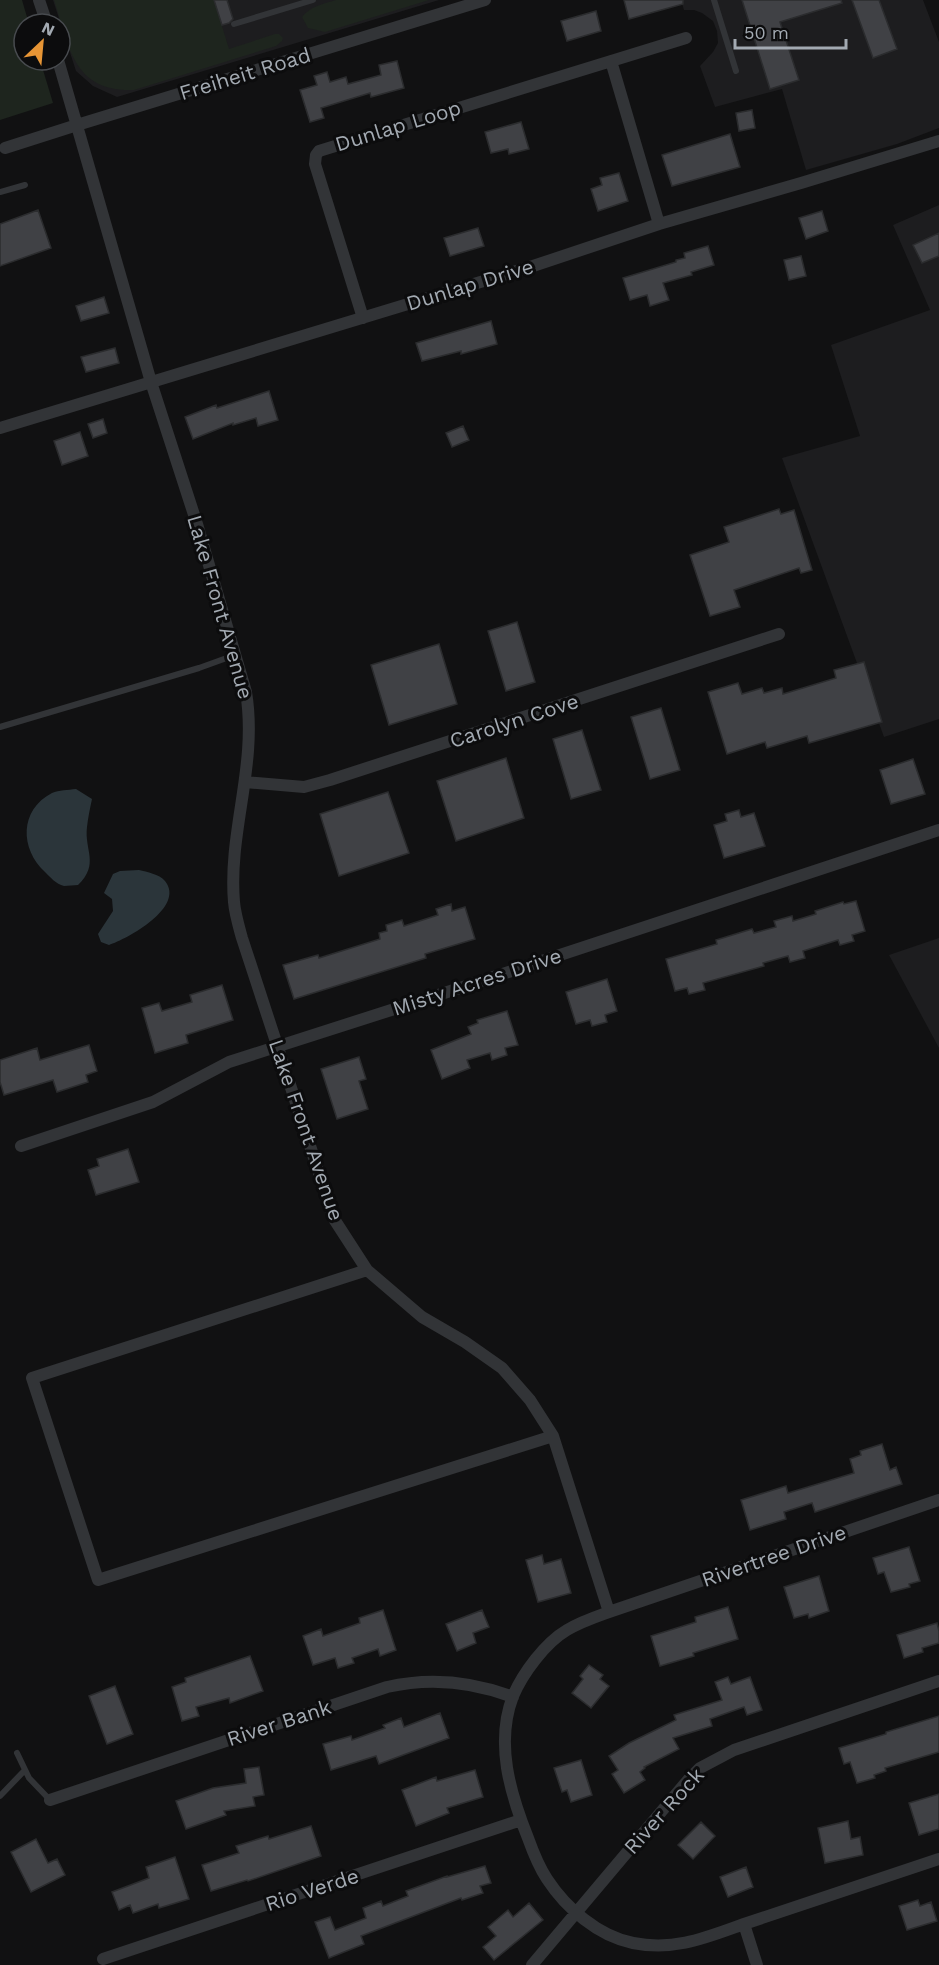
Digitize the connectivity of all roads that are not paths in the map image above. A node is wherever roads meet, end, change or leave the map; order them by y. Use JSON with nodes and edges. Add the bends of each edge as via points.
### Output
{"nodes":[{"id":1,"x":313,"y":0,"type":"edge"},
{"id":2,"x":485,"y":0,"type":"edge"},
{"id":3,"x":714,"y":0,"type":"edge"},
{"id":4,"x":234,"y":24,"type":"dead end"},
{"id":5,"x":686,"y":38,"type":"dead end"},
{"id":6,"x":611,"y":62,"type":"junction"},
{"id":7,"x":736,"y":71,"type":"dead end"},
{"id":8,"x":61,"y":72,"type":"edge"},
{"id":9,"x":76,"y":124,"type":"junction"},
{"id":10,"x":939,"y":141,"type":"edge"},
{"id":11,"x":2,"y":149,"type":"edge"},
{"id":12,"x":24,"y":185,"type":"dead end"},
{"id":13,"x":0,"y":192,"type":"edge"},
{"id":14,"x":659,"y":224,"type":"junction"},
{"id":15,"x":363,"y":318,"type":"junction"},
{"id":16,"x":151,"y":382,"type":"junction"},
{"id":17,"x":0,"y":428,"type":"edge"},
{"id":18,"x":779,"y":634,"type":"dead end"},
{"id":19,"x":235,"y":655,"type":"junction"},
{"id":20,"x":0,"y":727,"type":"edge"},
{"id":21,"x":245,"y":782,"type":"junction"},
{"id":22,"x":939,"y":830,"type":"edge"},
{"id":23,"x":276,"y":1046,"type":"junction"},
{"id":24,"x":21,"y":1146,"type":"dead end"},
{"id":25,"x":367,"y":1270,"type":"junction"},
{"id":26,"x":553,"y":1436,"type":"junction"},
{"id":27,"x":939,"y":1500,"type":"edge"},
{"id":28,"x":609,"y":1612,"type":"junction"},
{"id":29,"x":939,"y":1681,"type":"edge"},
{"id":30,"x":513,"y":1697,"type":"junction"},
{"id":31,"x":17,"y":1753,"type":"dead end"},
{"id":32,"x":25,"y":1770,"type":"junction"},
{"id":33,"x":0,"y":1796,"type":"edge"},
{"id":34,"x":50,"y":1800,"type":"joint"},
{"id":35,"x":521,"y":1820,"type":"junction"},
{"id":36,"x":939,"y":1859,"type":"edge"},
{"id":37,"x":576,"y":1912,"type":"junction"},
{"id":38,"x":744,"y":1924,"type":"junction"},
{"id":39,"x":103,"y":1959,"type":"dead end"},
{"id":40,"x":532,"y":1965,"type":"edge"},
{"id":41,"x":757,"y":1965,"type":"edge"}],
"edges":[{"from":1,"to":4,"type":"lane"},
{"from":2,"to":9,"type":"street","name":"Freiheit Road"},
{"from":3,"to":7,"type":"lane"},
{"from":5,"to":6,"type":"street","name":"Dunlap Loop"},
{"from":6,"to":14,"type":"street"},
{"from":6,"to":15,"type":"street","name":"Dunlap Loop","via":[[319,151],[315,164]]},
{"from":8,"to":9,"type":"street","name":"Lake Front Avenue"},
{"from":9,"to":11,"type":"street","name":"Freiheit Road"},
{"from":9,"to":16,"type":"street","name":"Lake Front Avenue"},
{"from":10,"to":14,"type":"street","name":"Dunlap Drive"},
{"from":12,"to":13,"type":"lane"},
{"from":14,"to":15,"type":"street","name":"Dunlap Drive"},
{"from":15,"to":16,"type":"street","name":"Dunlap Drive"},
{"from":16,"to":17,"type":"street","name":"Dunlap Drive"},
{"from":16,"to":19,"type":"street","name":"Lake Front Avenue"},
{"from":18,"to":21,"type":"street","name":"Carolyn Cove","via":[[330,780],[304,787]]},
{"from":19,"to":20,"type":"lane"},
{"from":19,"to":21,"type":"street","name":"Lake Front Avenue","via":[[250,715]]},
{"from":21,"to":23,"type":"street","name":"Lake Front Avenue","via":[[237,836],[234,904]]},
{"from":22,"to":23,"type":"street","name":"Misty Acres Drive"},
{"from":23,"to":24,"type":"street","name":"Misty Acres Drive","via":[[229,1062],[153,1102]]},
{"from":23,"to":25,"type":"street","name":"Lake Front Avenue","via":[[334,1219]]},
{"from":25,"to":26,"type":"street","name":"Lake Front Avenue","via":[[422,1317],[501,1368],[530,1400]]},
{"from":25,"to":26,"type":"street","via":[[32,1378],[98,1580]]},
{"from":26,"to":28,"type":"street","name":"Lake Front Avenue"},
{"from":27,"to":28,"type":"street","name":"Rivertree Drive"},
{"from":28,"to":30,"type":"street","via":[[565,1630],[533,1662]]},
{"from":29,"to":37,"type":"street","name":"River Rock","via":[[715,1758],[688,1780]]},
{"from":30,"to":34,"type":"street","name":"River Bank","via":[[459,1683],[412,1681]]},
{"from":30,"to":35,"type":"street","via":[[505,1752],[507,1774]]},
{"from":31,"to":32,"type":"lane"},
{"from":32,"to":33,"type":"lane"},
{"from":32,"to":34,"type":"lane"},
{"from":35,"to":37,"type":"street","via":[[546,1878]]},
{"from":35,"to":39,"type":"street","name":"Rio Verde"},
{"from":36,"to":38,"type":"street"},
{"from":37,"to":38,"type":"street","via":[[611,1936],[650,1946],[694,1942]]},
{"from":37,"to":40,"type":"street","name":"River Rock"},
{"from":38,"to":41,"type":"street"}]}
